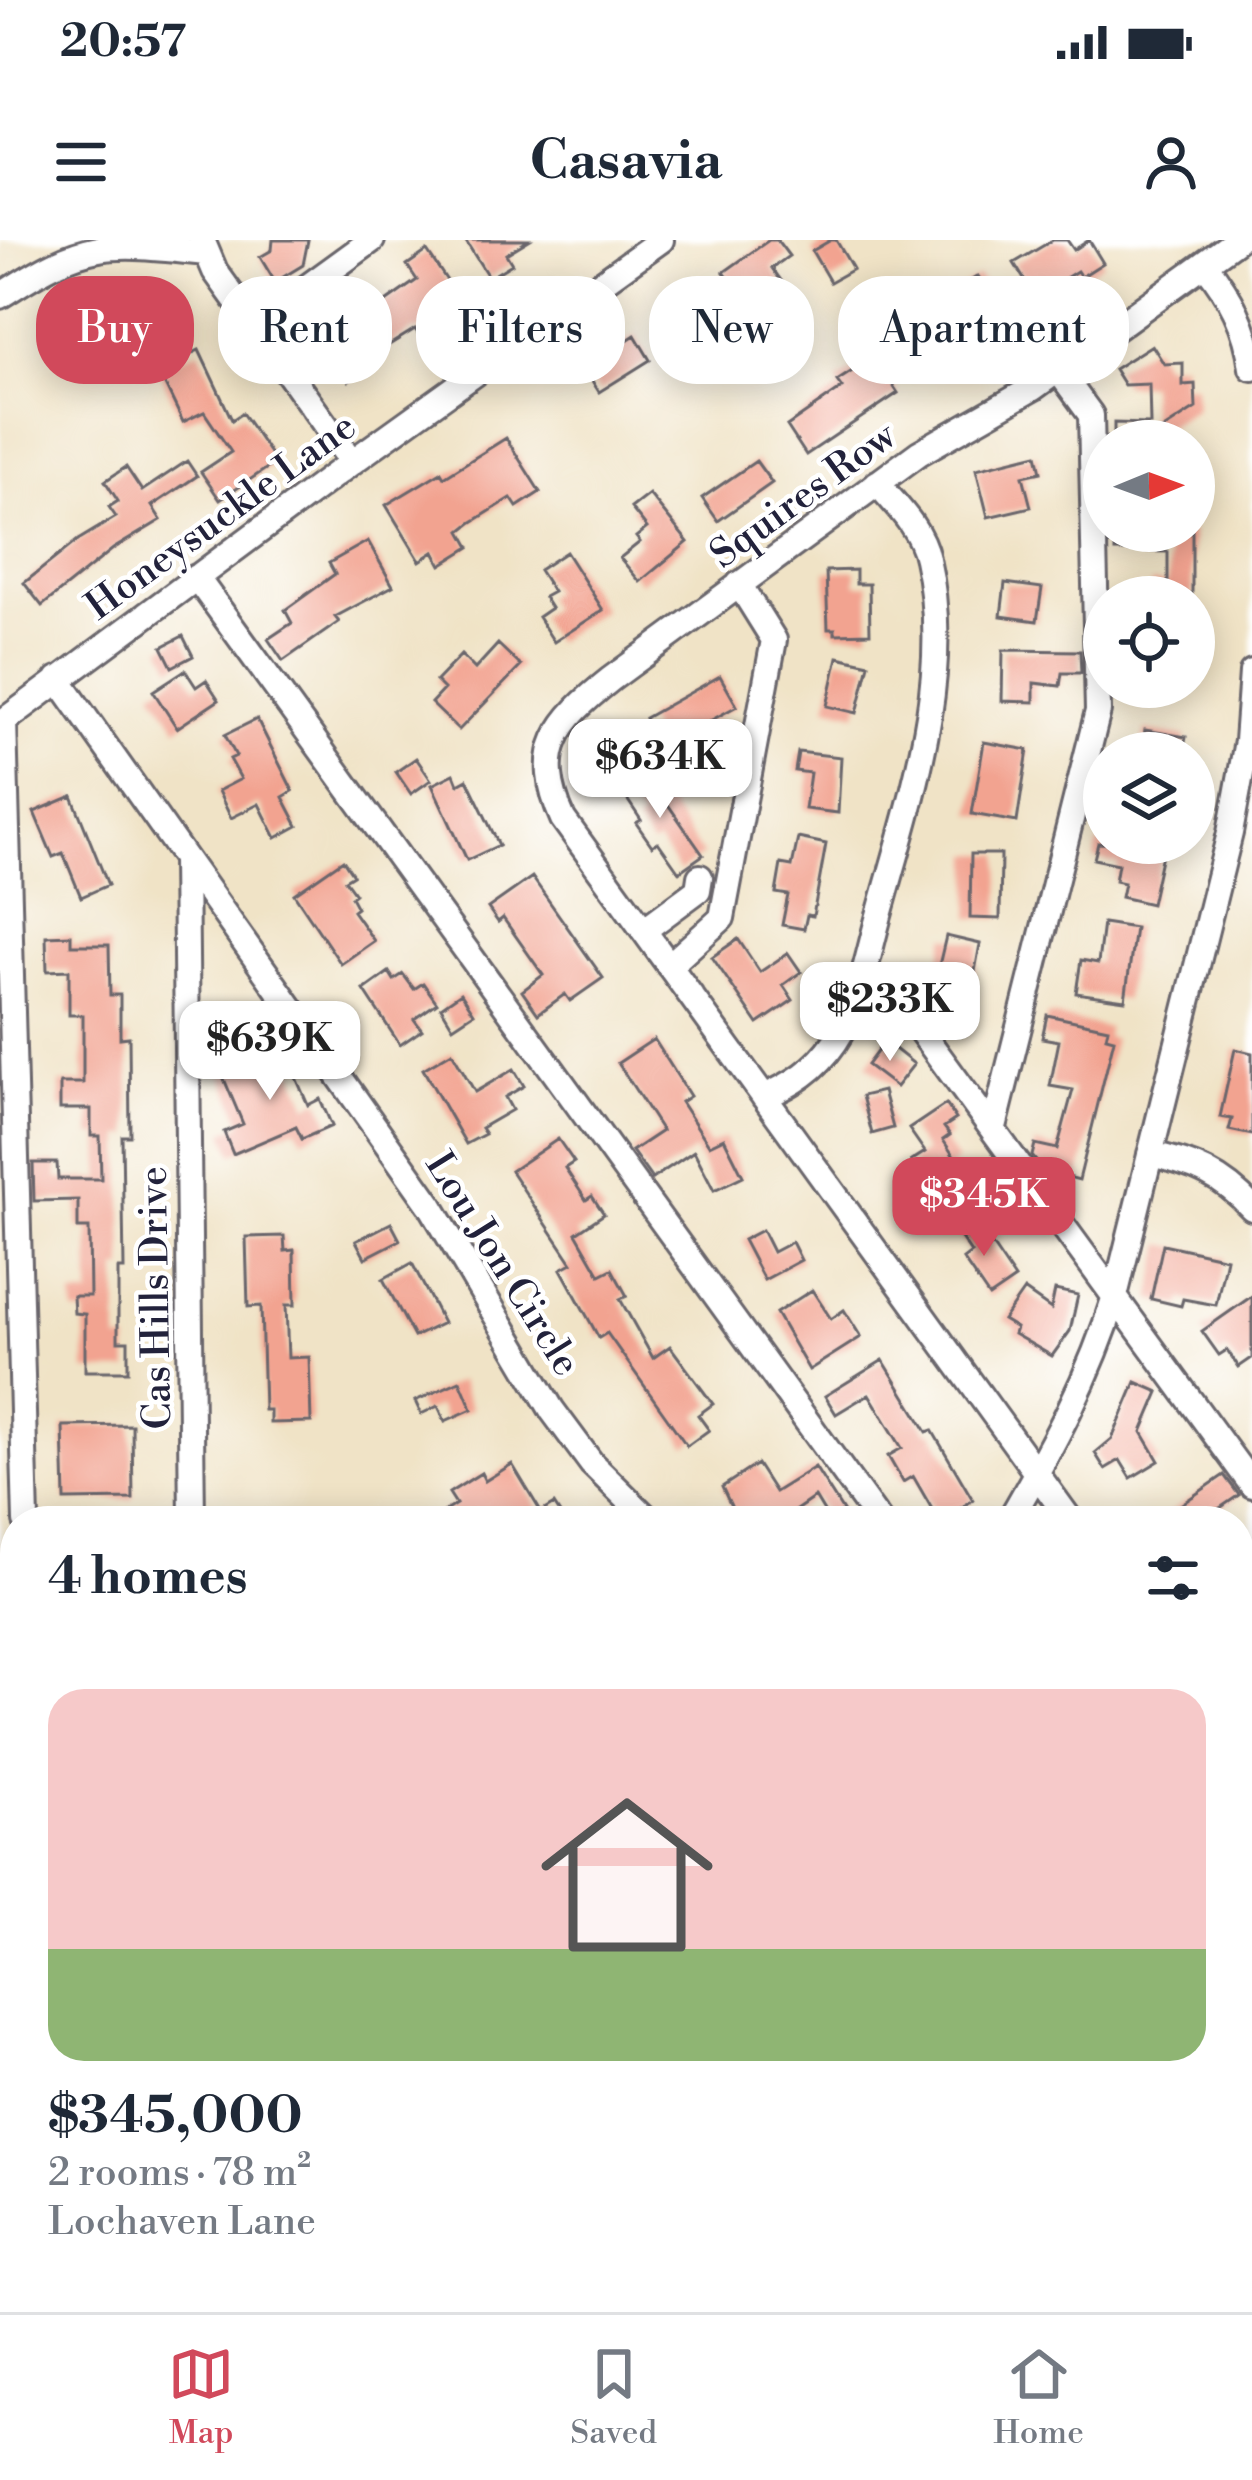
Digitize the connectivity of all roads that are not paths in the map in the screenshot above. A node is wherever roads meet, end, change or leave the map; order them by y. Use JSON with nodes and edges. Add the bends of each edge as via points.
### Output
{"nodes":[{"id":1,"x":372,"y":240,"type":"edge"},
{"id":2,"x":661,"y":240,"type":"edge"},
{"id":3,"x":1238,"y":240,"type":"edge"},
{"id":4,"x":204,"y":246,"type":"edge"},
{"id":5,"x":1204,"y":264,"type":"junction"},
{"id":6,"x":223,"y":276,"type":"edge"},
{"id":7,"x":323,"y":276,"type":"edge"},
{"id":8,"x":0,"y":296,"type":"edge"},
{"id":9,"x":1129,"y":318,"type":"edge"},
{"id":10,"x":1252,"y":368,"type":"edge"},
{"id":11,"x":297,"y":384,"type":"edge"},
{"id":12,"x":1037,"y":384,"type":"edge"},
{"id":13,"x":1068,"y":384,"type":"edge"},
{"id":14,"x":352,"y":461,"type":"junction"},
{"id":15,"x":877,"y":483,"type":"junction"},
{"id":16,"x":196,"y":577,"type":"junction"},
{"id":17,"x":739,"y":584,"type":"junction"},
{"id":18,"x":1252,"y":671,"type":"edge"},
{"id":19,"x":58,"y":679,"type":"junction"},
{"id":20,"x":1251,"y":684,"type":"edge"},
{"id":21,"x":2,"y":722,"type":"edge"},
{"id":22,"x":185,"y":859,"type":"junction"},
{"id":23,"x":700,"y":877,"type":"dead end"},
{"id":24,"x":644,"y":930,"type":"junction"},
{"id":25,"x":668,"y":966,"type":"junction"},
{"id":26,"x":853,"y":1003,"type":"junction"},
{"id":27,"x":764,"y":1097,"type":"junction"},
{"id":28,"x":994,"y":1127,"type":"junction"},
{"id":29,"x":1150,"y":1154,"type":"junction"},
{"id":30,"x":1252,"y":1208,"type":"edge"},
{"id":31,"x":1115,"y":1296,"type":"junction"},
{"id":32,"x":1036,"y":1474,"type":"junction"},
{"id":33,"x":1252,"y":1485,"type":"edge"},
{"id":34,"x":26,"y":1506,"type":"edge"},
{"id":35,"x":192,"y":1506,"type":"edge"},
{"id":36,"x":635,"y":1506,"type":"edge"},
{"id":37,"x":868,"y":1506,"type":"edge"},
{"id":38,"x":1018,"y":1506,"type":"edge"},
{"id":39,"x":1060,"y":1506,"type":"edge"}],
"edges":[{"from":1,"to":7,"type":"street"},
{"from":2,"to":14,"type":"street","name":"Honeysuckle Lane"},
{"from":3,"to":5,"type":"street","name":"Squires Row"},
{"from":4,"to":6,"type":"street"},
{"from":4,"to":8,"type":"street","via":[[88,245],[42,264]]},
{"from":5,"to":9,"type":"street","name":"Squires Row"},
{"from":5,"to":10,"type":"street","via":[[1231,296]]},
{"from":11,"to":14,"type":"street"},
{"from":12,"to":15,"type":"street","name":"Squires Row"},
{"from":13,"to":28,"type":"street","via":[[1091,415],[1098,711]]},
{"from":14,"to":16,"type":"street","name":"Honeysuckle Lane"},
{"from":15,"to":17,"type":"street","name":"Squires Row"},
{"from":15,"to":26,"type":"street","via":[[926,552],[934,665],[916,778]]},
{"from":16,"to":19,"type":"street","name":"Honeysuckle Lane"},
{"from":16,"to":37,"type":"street"},
{"from":17,"to":24,"type":"street","name":"Squires Row","via":[[572,711],[554,736],[548,766],[562,819]]},
{"from":17,"to":25,"type":"street","via":[[774,640],[770,663],[722,918]]},
{"from":18,"to":20,"type":"street"},
{"from":19,"to":21,"type":"street","name":"Honeysuckle Lane"},
{"from":19,"to":22,"type":"street","name":"Lou Jon Circle"},
{"from":20,"to":29,"type":"street","via":[[1230,833]]},
{"from":21,"to":34,"type":"street"},
{"from":22,"to":35,"type":"street","name":"Cas Hills Drive"},
{"from":22,"to":36,"type":"street","name":"Lou Jon Circle","via":[[431,1206],[552,1410]]},
{"from":23,"to":24,"type":"street","via":[[698,890]]},
{"from":24,"to":25,"type":"street"},
{"from":25,"to":27,"type":"street"},
{"from":26,"to":27,"type":"street","via":[[814,1068]]},
{"from":26,"to":28,"type":"street","via":[[917,1026]]},
{"from":27,"to":32,"type":"street"},
{"from":28,"to":31,"type":"street"},
{"from":29,"to":30,"type":"street","via":[[1219,1176]]},
{"from":29,"to":31,"type":"street"},
{"from":31,"to":32,"type":"street","via":[[1076,1402]]},
{"from":31,"to":33,"type":"street"},
{"from":32,"to":38,"type":"street"},
{"from":32,"to":39,"type":"street"}]}
